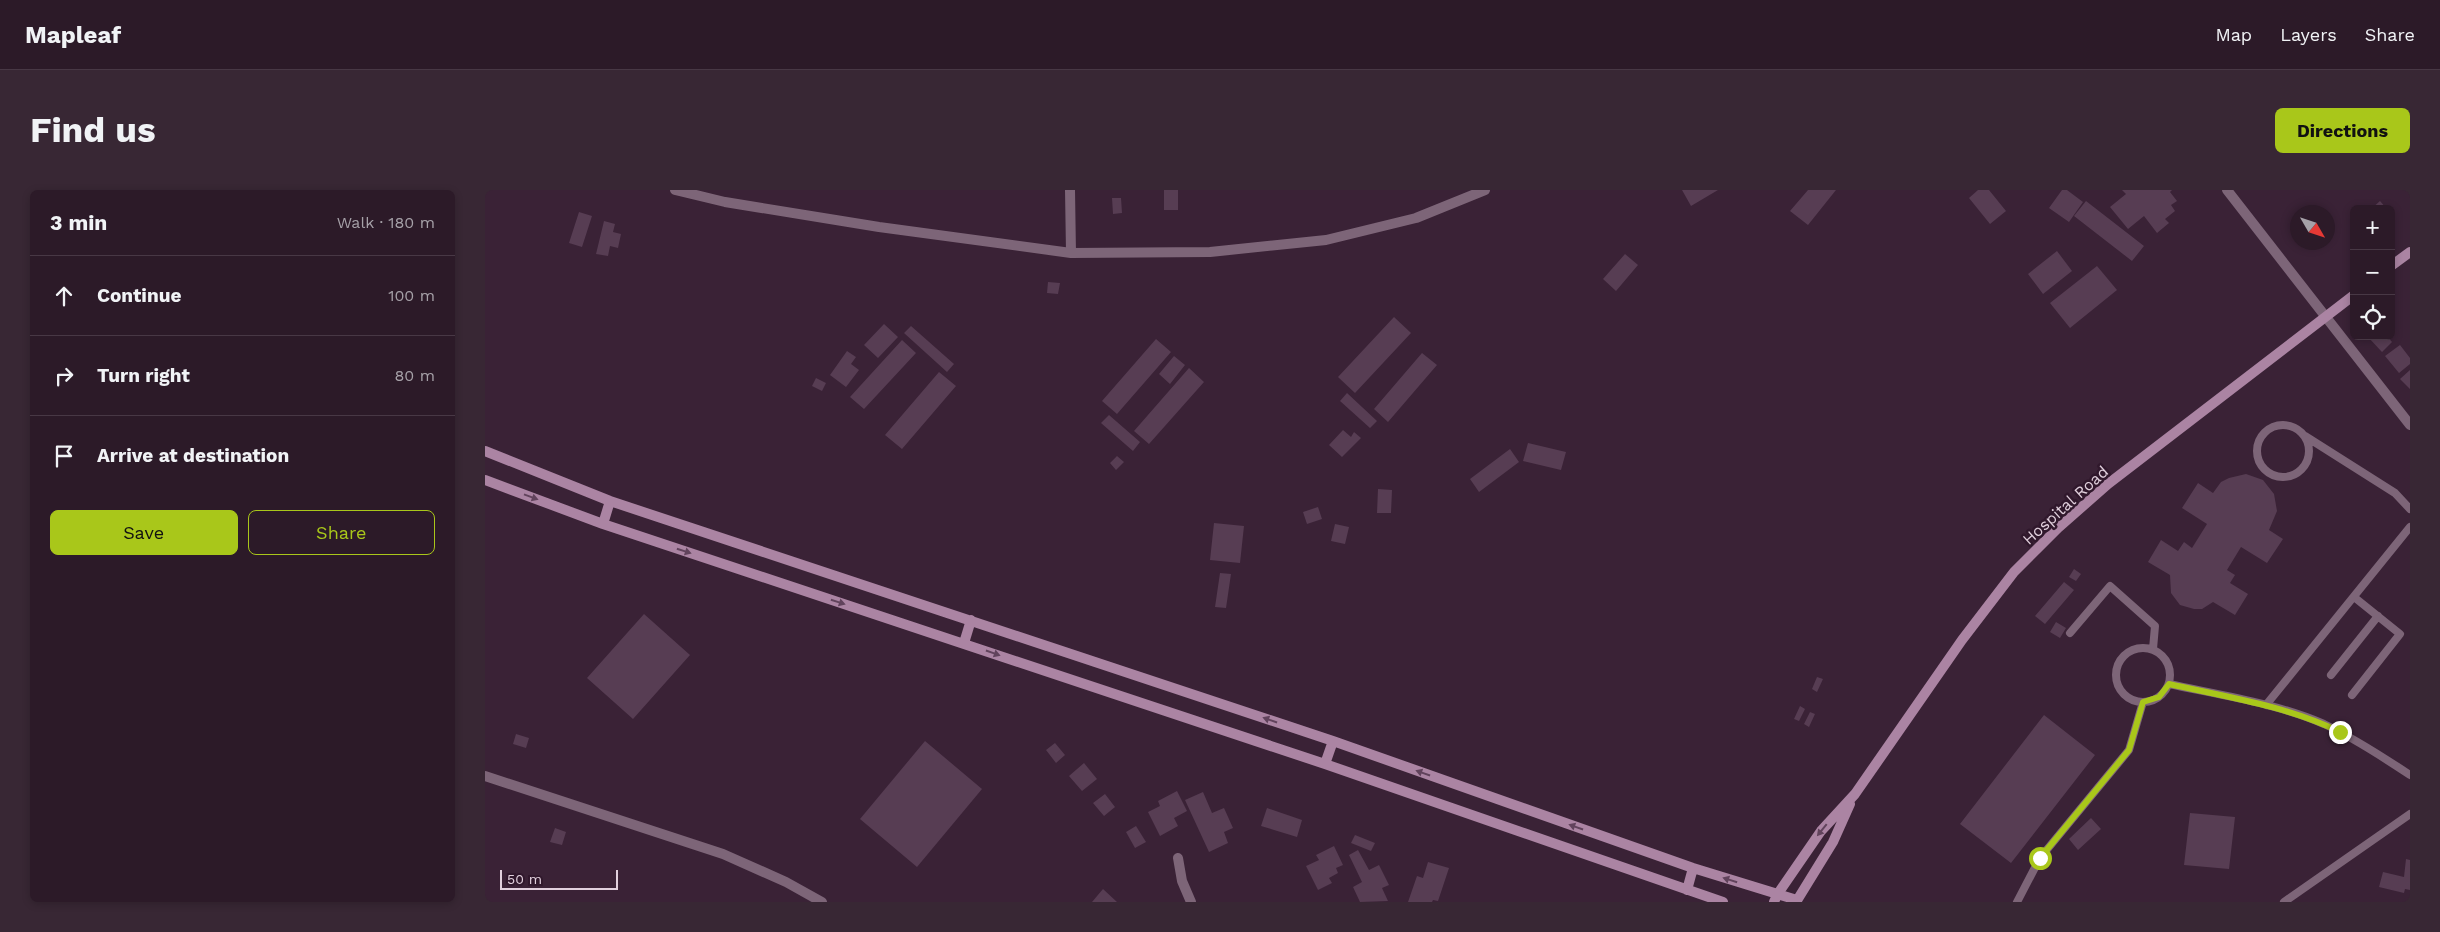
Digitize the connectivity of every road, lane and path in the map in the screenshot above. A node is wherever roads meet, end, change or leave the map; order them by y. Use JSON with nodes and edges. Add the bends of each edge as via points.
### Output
{"nodes":[{"id":1,"x":675,"y":190,"type":"edge"},
{"id":2,"x":1070,"y":190,"type":"edge"},
{"id":3,"x":1485,"y":190,"type":"edge"},
{"id":4,"x":2227,"y":190,"type":"edge"},
{"id":5,"x":2410,"y":252,"type":"edge"},
{"id":6,"x":1071,"y":253,"type":"junction"},
{"id":7,"x":2395,"y":263,"type":"edge"},
{"id":8,"x":2350,"y":298,"type":"edge"},
{"id":9,"x":2325,"y":317,"type":"junction"},
{"id":10,"x":2410,"y":426,"type":"edge"},
{"id":11,"x":2304,"y":436,"type":"junction"},
{"id":12,"x":485,"y":451,"type":"edge"},
{"id":13,"x":485,"y":480,"type":"edge"},
{"id":14,"x":610,"y":501,"type":"junction"},
{"id":15,"x":2410,"y":508,"type":"edge"},
{"id":16,"x":603,"y":524,"type":"junction"},
{"id":17,"x":2410,"y":526,"type":"edge"},
{"id":18,"x":2354,"y":597,"type":"junction"},
{"id":19,"x":2378,"y":616,"type":"junction"},
{"id":20,"x":971,"y":620,"type":"junction"},
{"id":21,"x":2070,"y":633,"type":"dead end"},
{"id":22,"x":964,"y":643,"type":"junction"},
{"id":23,"x":2153,"y":649,"type":"junction"},
{"id":24,"x":2331,"y":675,"type":"dead end"},
{"id":25,"x":2169,"y":684,"type":"junction"},
{"id":26,"x":2352,"y":695,"type":"dead end"},
{"id":27,"x":2143,"y":702,"type":"junction"},
{"id":28,"x":2265,"y":705,"type":"junction"},
{"id":29,"x":1333,"y":741,"type":"junction"},
{"id":30,"x":1325,"y":764,"type":"junction"},
{"id":31,"x":2410,"y":775,"type":"edge"},
{"id":32,"x":485,"y":776,"type":"edge"},
{"id":33,"x":1855,"y":794,"type":"junction"},
{"id":34,"x":2410,"y":814,"type":"edge"},
{"id":35,"x":1178,"y":858,"type":"dead end"},
{"id":36,"x":1693,"y":868,"type":"junction"},
{"id":37,"x":1687,"y":890,"type":"junction"},
{"id":38,"x":1775,"y":898,"type":"edge"},
{"id":39,"x":1799,"y":901,"type":"edge"},
{"id":40,"x":822,"y":902,"type":"edge"},
{"id":41,"x":1191,"y":902,"type":"edge"},
{"id":42,"x":1723,"y":902,"type":"edge"},
{"id":43,"x":2017,"y":902,"type":"edge"},
{"id":44,"x":2284,"y":902,"type":"edge"}],
"edges":[{"from":1,"to":6,"type":"street","via":[[725,202],[879,227]]},
{"from":2,"to":6,"type":"street"},
{"from":3,"to":6,"type":"street","via":[[1417,218],[1326,240],[1210,252]]},
{"from":4,"to":9,"type":"street"},
{"from":5,"to":7,"type":"street"},
{"from":8,"to":9,"type":"street","name":"Hospital Road"},
{"from":9,"to":10,"type":"street"},
{"from":9,"to":33,"type":"street","name":"Hospital Road","via":[[2107,484],[2014,572]]},
{"from":11,"to":11,"type":"lane","via":[[2290,426],[2272,428],[2259,440],[2258,458],[2262,466],[2277,476],[2294,475],[2302,469],[2309,453]]},
{"from":11,"to":15,"type":"lane","via":[[2395,493]]},
{"from":12,"to":14,"type":"street"},
{"from":13,"to":16,"type":"street","one_way":true},
{"from":14,"to":16,"type":"street"},
{"from":14,"to":20,"type":"street"},
{"from":16,"to":22,"type":"street","one_way":true},
{"from":17,"to":18,"type":"lane"},
{"from":18,"to":19,"type":"lane"},
{"from":18,"to":28,"type":"lane"},
{"from":19,"to":24,"type":"lane"},
{"from":19,"to":26,"type":"lane","via":[[2401,634]]},
{"from":20,"to":22,"type":"street"},
{"from":29,"to":20,"type":"street","one_way":true},
{"from":21,"to":23,"type":"lane","via":[[2110,586],[2155,626]]},
{"from":22,"to":30,"type":"street","one_way":true},
{"from":23,"to":25,"type":"lane","via":[[2160,653],[2169,667]]},
{"from":23,"to":27,"type":"lane","via":[[2128,652],[2116,674],[2117,683],[2127,696]]},
{"from":25,"to":27,"type":"lane","via":[[2159,697]]},
{"from":25,"to":28,"type":"lane"},
{"from":27,"to":43,"type":"lane","via":[[2129,750],[2040,858]]},
{"from":28,"to":31,"type":"lane","via":[[2324,724]]},
{"from":29,"to":30,"type":"street"},
{"from":36,"to":29,"type":"street","one_way":true},
{"from":30,"to":37,"type":"street"},
{"from":32,"to":40,"type":"street","via":[[723,854]]},
{"from":33,"to":38,"type":"street","one_way":true,"via":[[1821,831]]},
{"from":33,"to":39,"type":"street","via":[[1833,842]]},
{"from":34,"to":44,"type":"lane"},
{"from":35,"to":41,"type":"street","via":[[1182,881]]},
{"from":36,"to":37,"type":"street"},
{"from":38,"to":36,"type":"street","one_way":true},
{"from":37,"to":42,"type":"street"},
{"from":38,"to":39,"type":"street"}]}
